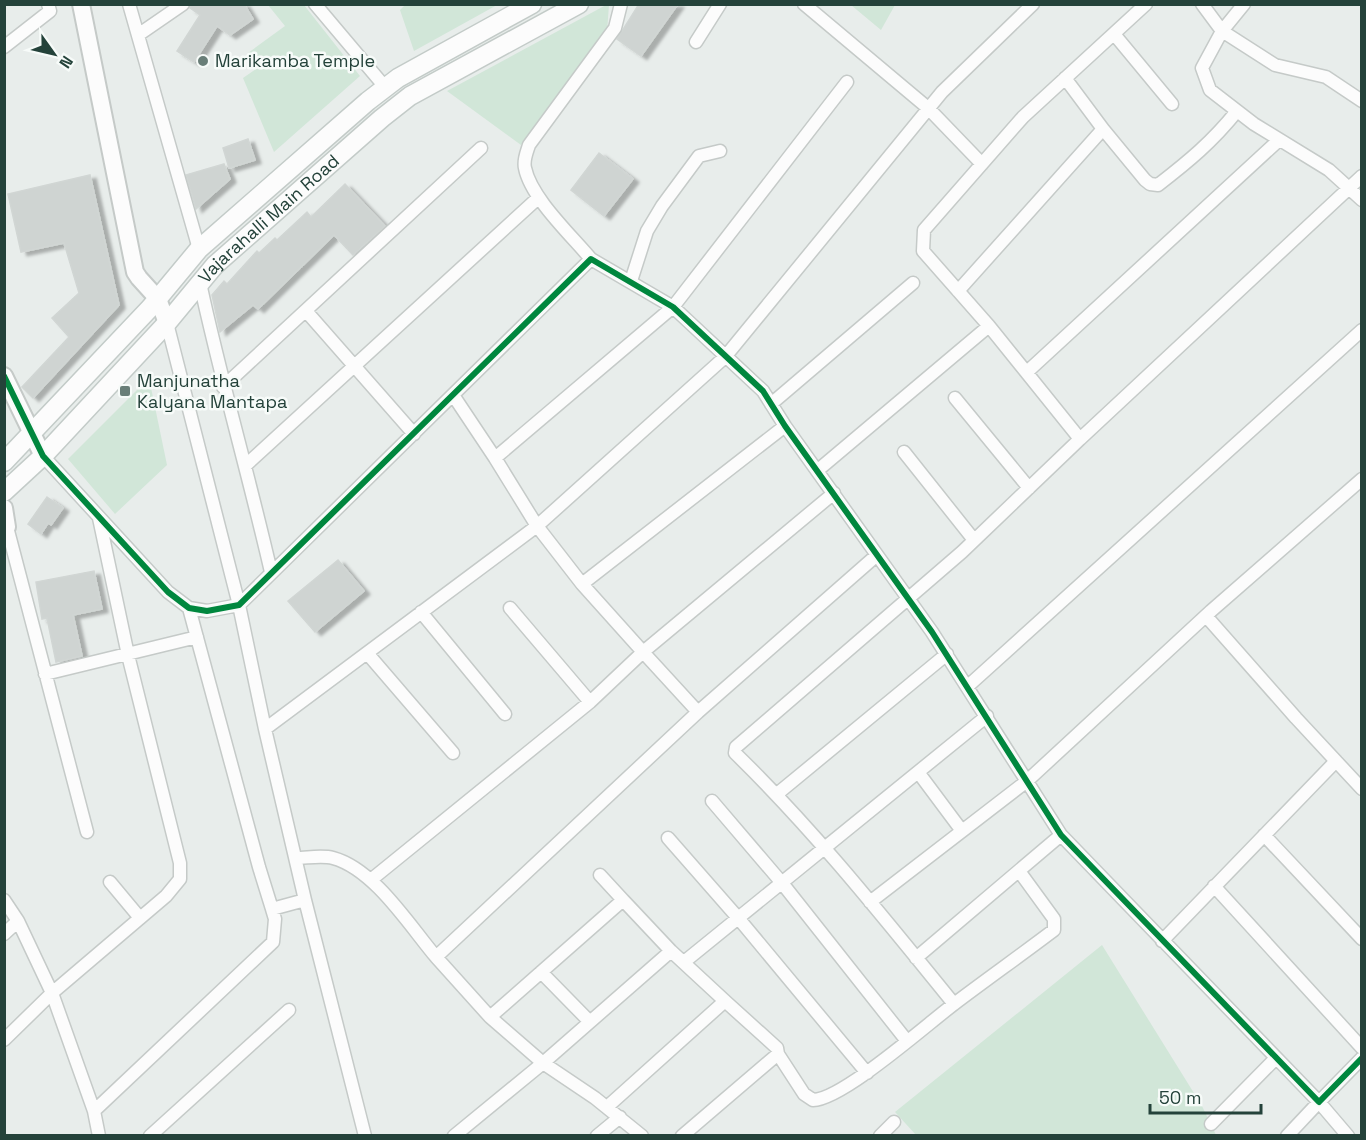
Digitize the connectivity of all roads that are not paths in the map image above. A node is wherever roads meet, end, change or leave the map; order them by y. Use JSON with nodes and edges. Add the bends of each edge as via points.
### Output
{"nodes":[{"id":1,"x":48,"y":4,"type":"edge"},
{"id":2,"x":81,"y":4,"type":"edge"},
{"id":3,"x":129,"y":4,"type":"edge"},
{"id":4,"x":183,"y":4,"type":"edge"},
{"id":5,"x":315,"y":4,"type":"edge"},
{"id":6,"x":532,"y":4,"type":"edge"},
{"id":7,"x":579,"y":4,"type":"edge"},
{"id":8,"x":621,"y":4,"type":"edge"},
{"id":9,"x":720,"y":4,"type":"edge"},
{"id":10,"x":804,"y":4,"type":"edge"},
{"id":11,"x":1033,"y":4,"type":"edge"},
{"id":12,"x":1146,"y":4,"type":"edge"},
{"id":13,"x":1202,"y":4,"type":"edge"},
{"id":14,"x":1244,"y":4,"type":"edge"},
{"id":15,"x":1222,"y":31,"type":"junction"},
{"id":16,"x":1114,"y":34,"type":"junction"},
{"id":17,"x":138,"y":35,"type":"junction"},
{"id":18,"x":696,"y":42,"type":"dead end"},
{"id":19,"x":4,"y":47,"type":"edge"},
{"id":20,"x":1065,"y":78,"type":"junction"},
{"id":21,"x":847,"y":82,"type":"dead end"},
{"id":22,"x":386,"y":87,"type":"junction"},
{"id":23,"x":1362,"y":100,"type":"edge"},
{"id":24,"x":1172,"y":104,"type":"dead end"},
{"id":25,"x":928,"y":108,"type":"junction"},
{"id":26,"x":1238,"y":111,"type":"junction"},
{"id":27,"x":1102,"y":129,"type":"junction"},
{"id":28,"x":1279,"y":140,"type":"junction"},
{"id":29,"x":481,"y":148,"type":"dead end"},
{"id":30,"x":720,"y":151,"type":"dead end"},
{"id":31,"x":982,"y":164,"type":"junction"},
{"id":32,"x":1362,"y":176,"type":"edge"},
{"id":33,"x":1348,"y":188,"type":"junction"},
{"id":34,"x":538,"y":198,"type":"junction"},
{"id":35,"x":1362,"y":200,"type":"edge"},
{"id":36,"x":199,"y":249,"type":"junction"},
{"id":37,"x":591,"y":259,"type":"junction"},
{"id":38,"x":631,"y":281,"type":"junction"},
{"id":39,"x":200,"y":283,"type":"junction"},
{"id":40,"x":913,"y":283,"type":"dead end"},
{"id":41,"x":958,"y":291,"type":"junction"},
{"id":42,"x":158,"y":298,"type":"junction"},
{"id":43,"x":673,"y":307,"type":"junction"},
{"id":44,"x":306,"y":311,"type":"junction"},
{"id":45,"x":167,"y":323,"type":"junction"},
{"id":46,"x":989,"y":326,"type":"junction"},
{"id":47,"x":1362,"y":330,"type":"edge"},
{"id":48,"x":725,"y":357,"type":"junction"},
{"id":49,"x":354,"y":366,"type":"junction"},
{"id":50,"x":1027,"y":372,"type":"junction"},
{"id":51,"x":4,"y":376,"type":"edge"},
{"id":52,"x":223,"y":387,"type":"junction"},
{"id":53,"x":453,"y":395,"type":"junction"},
{"id":54,"x":955,"y":398,"type":"dead end"},
{"id":55,"x":771,"y":404,"type":"junction"},
{"id":56,"x":785,"y":426,"type":"junction"},
{"id":57,"x":33,"y":433,"type":"junction"},
{"id":58,"x":414,"y":434,"type":"junction"},
{"id":59,"x":1080,"y":439,"type":"junction"},
{"id":60,"x":904,"y":452,"type":"dead end"},
{"id":61,"x":43,"y":456,"type":"junction"},
{"id":62,"x":495,"y":458,"type":"junction"},
{"id":63,"x":4,"y":462,"type":"edge"},
{"id":64,"x":246,"y":465,"type":"junction"},
{"id":65,"x":818,"y":470,"type":"junction"},
{"id":66,"x":1362,"y":478,"type":"edge"},
{"id":67,"x":1029,"y":488,"type":"junction"},
{"id":68,"x":4,"y":492,"type":"edge"},
{"id":69,"x":834,"y":493,"type":"junction"},
{"id":70,"x":4,"y":508,"type":"edge"},
{"id":71,"x":98,"y":516,"type":"junction"},
{"id":72,"x":537,"y":526,"type":"junction"},
{"id":73,"x":6,"y":529,"type":"edge"},
{"id":74,"x":974,"y":540,"type":"junction"},
{"id":75,"x":877,"y":555,"type":"junction"},
{"id":76,"x":272,"y":572,"type":"junction"},
{"id":77,"x":582,"y":584,"type":"junction"},
{"id":78,"x":909,"y":599,"type":"junction"},
{"id":79,"x":239,"y":605,"type":"junction"},
{"id":80,"x":189,"y":608,"type":"junction"},
{"id":81,"x":510,"y":608,"type":"dead end"},
{"id":82,"x":421,"y":612,"type":"junction"},
{"id":83,"x":1206,"y":616,"type":"junction"},
{"id":84,"x":197,"y":637,"type":"junction"},
{"id":85,"x":643,"y":652,"type":"junction"},
{"id":86,"x":367,"y":653,"type":"junction"},
{"id":87,"x":947,"y":654,"type":"junction"},
{"id":88,"x":129,"y":655,"type":"junction"},
{"id":89,"x":45,"y":674,"type":"junction"},
{"id":90,"x":968,"y":686,"type":"junction"},
{"id":91,"x":590,"y":702,"type":"junction"},
{"id":92,"x":698,"y":712,"type":"junction"},
{"id":93,"x":505,"y":714,"type":"dead end"},
{"id":94,"x":987,"y":716,"type":"junction"},
{"id":95,"x":265,"y":729,"type":"junction"},
{"id":96,"x":453,"y":753,"type":"dead end"},
{"id":97,"x":1336,"y":762,"type":"junction"},
{"id":98,"x":918,"y":772,"type":"junction"},
{"id":99,"x":1027,"y":782,"type":"junction"},
{"id":100,"x":1362,"y":789,"type":"edge"},
{"id":101,"x":777,"y":794,"type":"junction"},
{"id":102,"x":712,"y":801,"type":"dead end"},
{"id":103,"x":962,"y":831,"type":"junction"},
{"id":104,"x":87,"y":832,"type":"dead end"},
{"id":105,"x":1061,"y":835,"type":"junction"},
{"id":106,"x":1264,"y":835,"type":"junction"},
{"id":107,"x":668,"y":838,"type":"dead end"},
{"id":108,"x":824,"y":848,"type":"junction"},
{"id":109,"x":296,"y":858,"type":"junction"},
{"id":110,"x":1018,"y":871,"type":"junction"},
{"id":111,"x":600,"y":875,"type":"dead end"},
{"id":112,"x":372,"y":879,"type":"junction"},
{"id":113,"x":110,"y":882,"type":"dead end"},
{"id":114,"x":782,"y":883,"type":"junction"},
{"id":115,"x":1214,"y":886,"type":"junction"},
{"id":116,"x":4,"y":900,"type":"edge"},
{"id":117,"x":305,"y":900,"type":"junction"},
{"id":118,"x":623,"y":900,"type":"junction"},
{"id":119,"x":870,"y":902,"type":"junction"},
{"id":120,"x":273,"y":909,"type":"junction"},
{"id":121,"x":141,"y":918,"type":"junction"},
{"id":122,"x":739,"y":919,"type":"junction"},
{"id":123,"x":18,"y":921,"type":"junction"},
{"id":124,"x":4,"y":934,"type":"edge"},
{"id":125,"x":1362,"y":939,"type":"edge"},
{"id":126,"x":1162,"y":940,"type":"junction"},
{"id":127,"x":671,"y":951,"type":"junction"},
{"id":128,"x":436,"y":957,"type":"junction"},
{"id":129,"x":916,"y":958,"type":"junction"},
{"id":130,"x":684,"y":963,"type":"junction"},
{"id":131,"x":540,"y":972,"type":"junction"},
{"id":132,"x":52,"y":993,"type":"junction"},
{"id":133,"x":725,"y":1001,"type":"junction"},
{"id":134,"x":954,"y":1004,"type":"junction"},
{"id":135,"x":290,"y":1010,"type":"dead end"},
{"id":136,"x":490,"y":1017,"type":"junction"},
{"id":137,"x":590,"y":1022,"type":"junction"},
{"id":138,"x":4,"y":1040,"type":"edge"},
{"id":139,"x":907,"y":1041,"type":"junction"},
{"id":140,"x":1362,"y":1048,"type":"edge"},
{"id":141,"x":778,"y":1054,"type":"junction"},
{"id":142,"x":1276,"y":1058,"type":"junction"},
{"id":143,"x":1362,"y":1058,"type":"edge"},
{"id":144,"x":543,"y":1064,"type":"junction"},
{"id":145,"x":867,"y":1072,"type":"junction"},
{"id":146,"x":1319,"y":1102,"type":"junction"},
{"id":147,"x":607,"y":1107,"type":"junction"},
{"id":148,"x":94,"y":1111,"type":"junction"},
{"id":149,"x":620,"y":1117,"type":"junction"},
{"id":150,"x":894,"y":1122,"type":"dead end"},
{"id":151,"x":1211,"y":1124,"type":"dead end"},
{"id":152,"x":99,"y":1136,"type":"edge"},
{"id":153,"x":150,"y":1136,"type":"edge"},
{"id":154,"x":365,"y":1136,"type":"edge"},
{"id":155,"x":454,"y":1136,"type":"edge"},
{"id":156,"x":597,"y":1136,"type":"edge"},
{"id":157,"x":642,"y":1136,"type":"edge"},
{"id":158,"x":682,"y":1136,"type":"edge"},
{"id":159,"x":880,"y":1136,"type":"edge"},
{"id":160,"x":1287,"y":1136,"type":"edge"},
{"id":161,"x":1348,"y":1136,"type":"edge"}],
"edges":[{"from":1,"to":19,"type":"street","via":[[51,11]]},
{"from":2,"to":42,"type":"street","via":[[135,272]]},
{"from":3,"to":17,"type":"street"},
{"from":4,"to":17,"type":"street"},
{"from":5,"to":22,"type":"street"},
{"from":6,"to":22,"type":"main road","name":"Vajarahalli Main Road"},
{"from":7,"to":39,"type":"main road","name":"Vajarahalli Main Road","via":[[410,96],[215,265]]},
{"from":8,"to":34,"type":"street","via":[[615,28],[530,145],[525,168]]},
{"from":9,"to":18,"type":"street"},
{"from":10,"to":25,"type":"street"},
{"from":11,"to":25,"type":"street"},
{"from":12,"to":16,"type":"street"},
{"from":13,"to":15,"type":"street"},
{"from":14,"to":15,"type":"street"},
{"from":15,"to":23,"type":"street","via":[[1275,65],[1326,77]]},
{"from":15,"to":26,"type":"street","via":[[1202,68],[1210,90]]},
{"from":16,"to":20,"type":"street"},
{"from":16,"to":24,"type":"street"},
{"from":17,"to":36,"type":"street"},
{"from":20,"to":27,"type":"street"},
{"from":20,"to":31,"type":"street","via":[[1023,117]]},
{"from":21,"to":43,"type":"street"},
{"from":22,"to":36,"type":"main road","name":"Vajarahalli Main Road"},
{"from":25,"to":31,"type":"street"},
{"from":25,"to":48,"type":"street"},
{"from":26,"to":27,"type":"street","via":[[1198,154],[1158,185],[1145,180]]},
{"from":26,"to":28,"type":"street"},
{"from":27,"to":41,"type":"street"},
{"from":28,"to":33,"type":"street","via":[[1329,170]]},
{"from":28,"to":50,"type":"street"},
{"from":29,"to":44,"type":"street"},
{"from":30,"to":38,"type":"street","via":[[699,156],[662,206],[647,231]]},
{"from":31,"to":41,"type":"street","via":[[924,230],[923,251]]},
{"from":32,"to":33,"type":"street"},
{"from":33,"to":35,"type":"street"},
{"from":33,"to":59,"type":"street"},
{"from":34,"to":37,"type":"street"},
{"from":34,"to":49,"type":"street"},
{"from":36,"to":42,"type":"main road","name":"Vajarahalli Main Road"},
{"from":37,"to":38,"type":"street"},
{"from":37,"to":53,"type":"street"},
{"from":38,"to":43,"type":"street"},
{"from":39,"to":45,"type":"main road","name":"Vajarahalli Main Road"},
{"from":39,"to":52,"type":"street"},
{"from":40,"to":55,"type":"street"},
{"from":41,"to":46,"type":"street"},
{"from":42,"to":45,"type":"street"},
{"from":42,"to":57,"type":"main road","name":"Vajarahalli Main Road"},
{"from":43,"to":48,"type":"street"},
{"from":43,"to":62,"type":"street"},
{"from":44,"to":49,"type":"street"},
{"from":44,"to":52,"type":"street"},
{"from":45,"to":61,"type":"main road","name":"Vajarahalli Main Road"},
{"from":45,"to":79,"type":"street"},
{"from":46,"to":50,"type":"street"},
{"from":46,"to":65,"type":"street"},
{"from":47,"to":90,"type":"street"},
{"from":48,"to":55,"type":"street","via":[[763,391]]},
{"from":48,"to":72,"type":"street"},
{"from":49,"to":58,"type":"street"},
{"from":49,"to":64,"type":"street"},
{"from":50,"to":59,"type":"street"},
{"from":51,"to":57,"type":"street"},
{"from":52,"to":64,"type":"street"},
{"from":53,"to":58,"type":"street"},
{"from":53,"to":62,"type":"street"},
{"from":54,"to":67,"type":"street"},
{"from":55,"to":56,"type":"street"},
{"from":56,"to":65,"type":"street"},
{"from":56,"to":77,"type":"street"},
{"from":57,"to":61,"type":"street"},
{"from":57,"to":63,"type":"main road","name":"Vajarahalli Main Road"},
{"from":58,"to":76,"type":"street"},
{"from":59,"to":67,"type":"street"},
{"from":60,"to":74,"type":"street"},
{"from":61,"to":68,"type":"main road","name":"Vajarahalli Main Road"},
{"from":61,"to":71,"type":"street"},
{"from":62,"to":72,"type":"street"},
{"from":64,"to":76,"type":"street"},
{"from":65,"to":69,"type":"street"},
{"from":66,"to":83,"type":"street"},
{"from":67,"to":74,"type":"street"},
{"from":69,"to":75,"type":"street"},
{"from":69,"to":85,"type":"street"},
{"from":70,"to":73,"type":"street"},
{"from":71,"to":80,"type":"street","via":[[168,592]]},
{"from":71,"to":88,"type":"street"},
{"from":72,"to":77,"type":"street"},
{"from":72,"to":82,"type":"street"},
{"from":73,"to":89,"type":"street"},
{"from":74,"to":78,"type":"street"},
{"from":75,"to":78,"type":"street"},
{"from":75,"to":92,"type":"street"},
{"from":76,"to":79,"type":"street"},
{"from":77,"to":85,"type":"street"},
{"from":78,"to":87,"type":"street"},
{"from":78,"to":101,"type":"street","via":[[736,747],[735,753]]},
{"from":79,"to":80,"type":"street","via":[[207,611]]},
{"from":79,"to":95,"type":"street"},
{"from":80,"to":84,"type":"street"},
{"from":81,"to":91,"type":"street"},
{"from":82,"to":86,"type":"street"},
{"from":82,"to":93,"type":"street"},
{"from":83,"to":97,"type":"street"},
{"from":83,"to":99,"type":"street"},
{"from":84,"to":88,"type":"street"},
{"from":84,"to":120,"type":"street"},
{"from":85,"to":91,"type":"street"},
{"from":85,"to":92,"type":"street"},
{"from":86,"to":95,"type":"street"},
{"from":86,"to":96,"type":"street"},
{"from":87,"to":90,"type":"street"},
{"from":87,"to":101,"type":"street"},
{"from":88,"to":89,"type":"street"},
{"from":88,"to":121,"type":"street","via":[[180,863],[180,879]]},
{"from":89,"to":104,"type":"street"},
{"from":90,"to":94,"type":"street"},
{"from":91,"to":112,"type":"street"},
{"from":92,"to":128,"type":"street"},
{"from":94,"to":98,"type":"street"},
{"from":94,"to":99,"type":"street"},
{"from":95,"to":109,"type":"street"},
{"from":97,"to":100,"type":"street"},
{"from":97,"to":106,"type":"street"},
{"from":98,"to":103,"type":"street"},
{"from":98,"to":108,"type":"street"},
{"from":99,"to":103,"type":"street"},
{"from":99,"to":105,"type":"street"},
{"from":101,"to":108,"type":"street"},
{"from":102,"to":114,"type":"street"},
{"from":103,"to":119,"type":"street"},
{"from":105,"to":110,"type":"street"},
{"from":105,"to":126,"type":"street"},
{"from":106,"to":115,"type":"street"},
{"from":106,"to":125,"type":"street"},
{"from":107,"to":122,"type":"street"},
{"from":108,"to":114,"type":"street"},
{"from":108,"to":119,"type":"street"},
{"from":109,"to":112,"type":"street","via":[[331,857]]},
{"from":109,"to":117,"type":"street"},
{"from":110,"to":129,"type":"street"},
{"from":110,"to":134,"type":"street","via":[[1054,919],[1054,930]]},
{"from":111,"to":118,"type":"street"},
{"from":112,"to":128,"type":"street"},
{"from":113,"to":121,"type":"street"},
{"from":114,"to":122,"type":"street"},
{"from":114,"to":139,"type":"street"},
{"from":115,"to":126,"type":"street"},
{"from":115,"to":140,"type":"street"},
{"from":116,"to":123,"type":"street"},
{"from":117,"to":120,"type":"street"},
{"from":117,"to":154,"type":"street"},
{"from":118,"to":127,"type":"street"},
{"from":118,"to":131,"type":"street"},
{"from":119,"to":129,"type":"street"},
{"from":120,"to":148,"type":"street","via":[[273,942]]},
{"from":121,"to":132,"type":"street"},
{"from":122,"to":130,"type":"street"},
{"from":122,"to":145,"type":"street"},
{"from":123,"to":124,"type":"street"},
{"from":123,"to":132,"type":"street"},
{"from":126,"to":142,"type":"street"},
{"from":127,"to":130,"type":"street"},
{"from":127,"to":137,"type":"street"},
{"from":128,"to":136,"type":"street"},
{"from":129,"to":134,"type":"street"},
{"from":130,"to":133,"type":"street"},
{"from":131,"to":136,"type":"street"},
{"from":131,"to":137,"type":"street"},
{"from":132,"to":138,"type":"street"},
{"from":132,"to":148,"type":"street"},
{"from":133,"to":141,"type":"street","via":[[777,1048]]},
{"from":133,"to":147,"type":"street"},
{"from":134,"to":139,"type":"street"},
{"from":135,"to":153,"type":"street"},
{"from":136,"to":144,"type":"street"},
{"from":137,"to":144,"type":"street"},
{"from":139,"to":145,"type":"street"},
{"from":141,"to":145,"type":"street","via":[[804,1094],[813,1100],[830,1096]]},
{"from":141,"to":158,"type":"street"},
{"from":142,"to":146,"type":"street"},
{"from":142,"to":151,"type":"street"},
{"from":143,"to":146,"type":"street"},
{"from":144,"to":147,"type":"street"},
{"from":144,"to":155,"type":"street"},
{"from":146,"to":160,"type":"street"},
{"from":146,"to":161,"type":"street"},
{"from":147,"to":149,"type":"street"},
{"from":148,"to":152,"type":"street"},
{"from":149,"to":156,"type":"street"},
{"from":149,"to":157,"type":"street"},
{"from":150,"to":159,"type":"street"}]}
